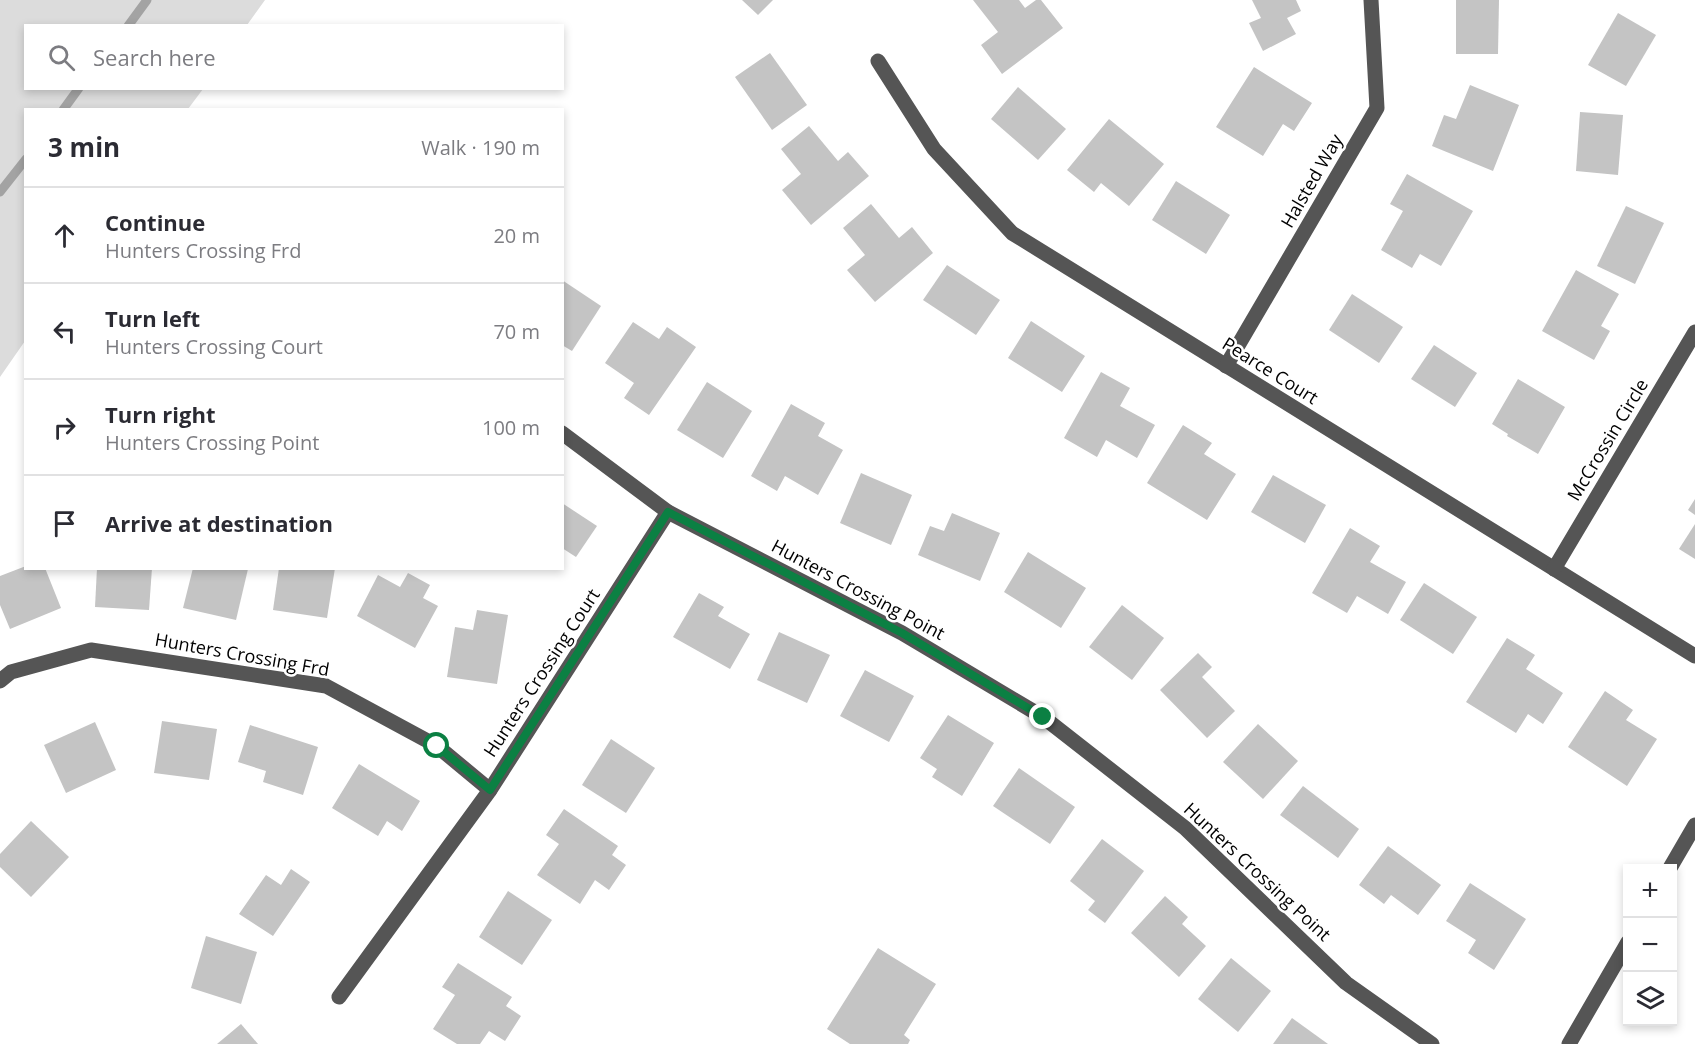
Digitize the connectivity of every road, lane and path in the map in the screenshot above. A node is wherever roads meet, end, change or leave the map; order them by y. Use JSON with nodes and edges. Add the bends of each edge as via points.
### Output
{"nodes":[{"id":1,"x":1371,"y":0,"type":"edge"},
{"id":2,"x":878,"y":61,"type":"dead end"},
{"id":3,"x":1695,"y":332,"type":"edge"},
{"id":4,"x":1226,"y":366,"type":"junction"},
{"id":5,"x":564,"y":434,"type":"edge"},
{"id":6,"x":668,"y":512,"type":"junction"},
{"id":7,"x":1554,"y":569,"type":"junction"},
{"id":8,"x":1695,"y":656,"type":"edge"},
{"id":9,"x":0,"y":681,"type":"edge"},
{"id":10,"x":490,"y":790,"type":"junction"},
{"id":11,"x":1695,"y":825,"type":"edge"},
{"id":12,"x":1672,"y":864,"type":"edge"},
{"id":13,"x":1623,"y":951,"type":"edge"},
{"id":14,"x":339,"y":998,"type":"dead end"},
{"id":15,"x":1432,"y":1044,"type":"edge"},
{"id":16,"x":1569,"y":1044,"type":"edge"}],
"edges":[{"from":1,"to":4,"type":"street","name":"Halsted Way","via":[[1377,108]]},
{"from":2,"to":4,"type":"street","name":"Pearce Court","via":[[934,148],[1012,233]]},
{"from":3,"to":7,"type":"street","name":"McCrossin Circle"},
{"from":4,"to":7,"type":"street","name":"Pearce Court"},
{"from":5,"to":6,"type":"street","name":"Hunters Crossing Point"},
{"from":6,"to":10,"type":"street","name":"Hunters Crossing Court"},
{"from":6,"to":15,"type":"street","name":"Hunters Crossing Point","via":[[902,633],[1043,717],[1185,828],[1347,983]]},
{"from":7,"to":8,"type":"street","name":"Pearce Court"},
{"from":9,"to":10,"type":"street","name":"Hunters Crossing Frd","via":[[11,672],[91,650],[326,686],[437,746]]},
{"from":10,"to":14,"type":"street","name":"Hunters Crossing Court"},
{"from":11,"to":12,"type":"street"},
{"from":13,"to":16,"type":"street"}]}
